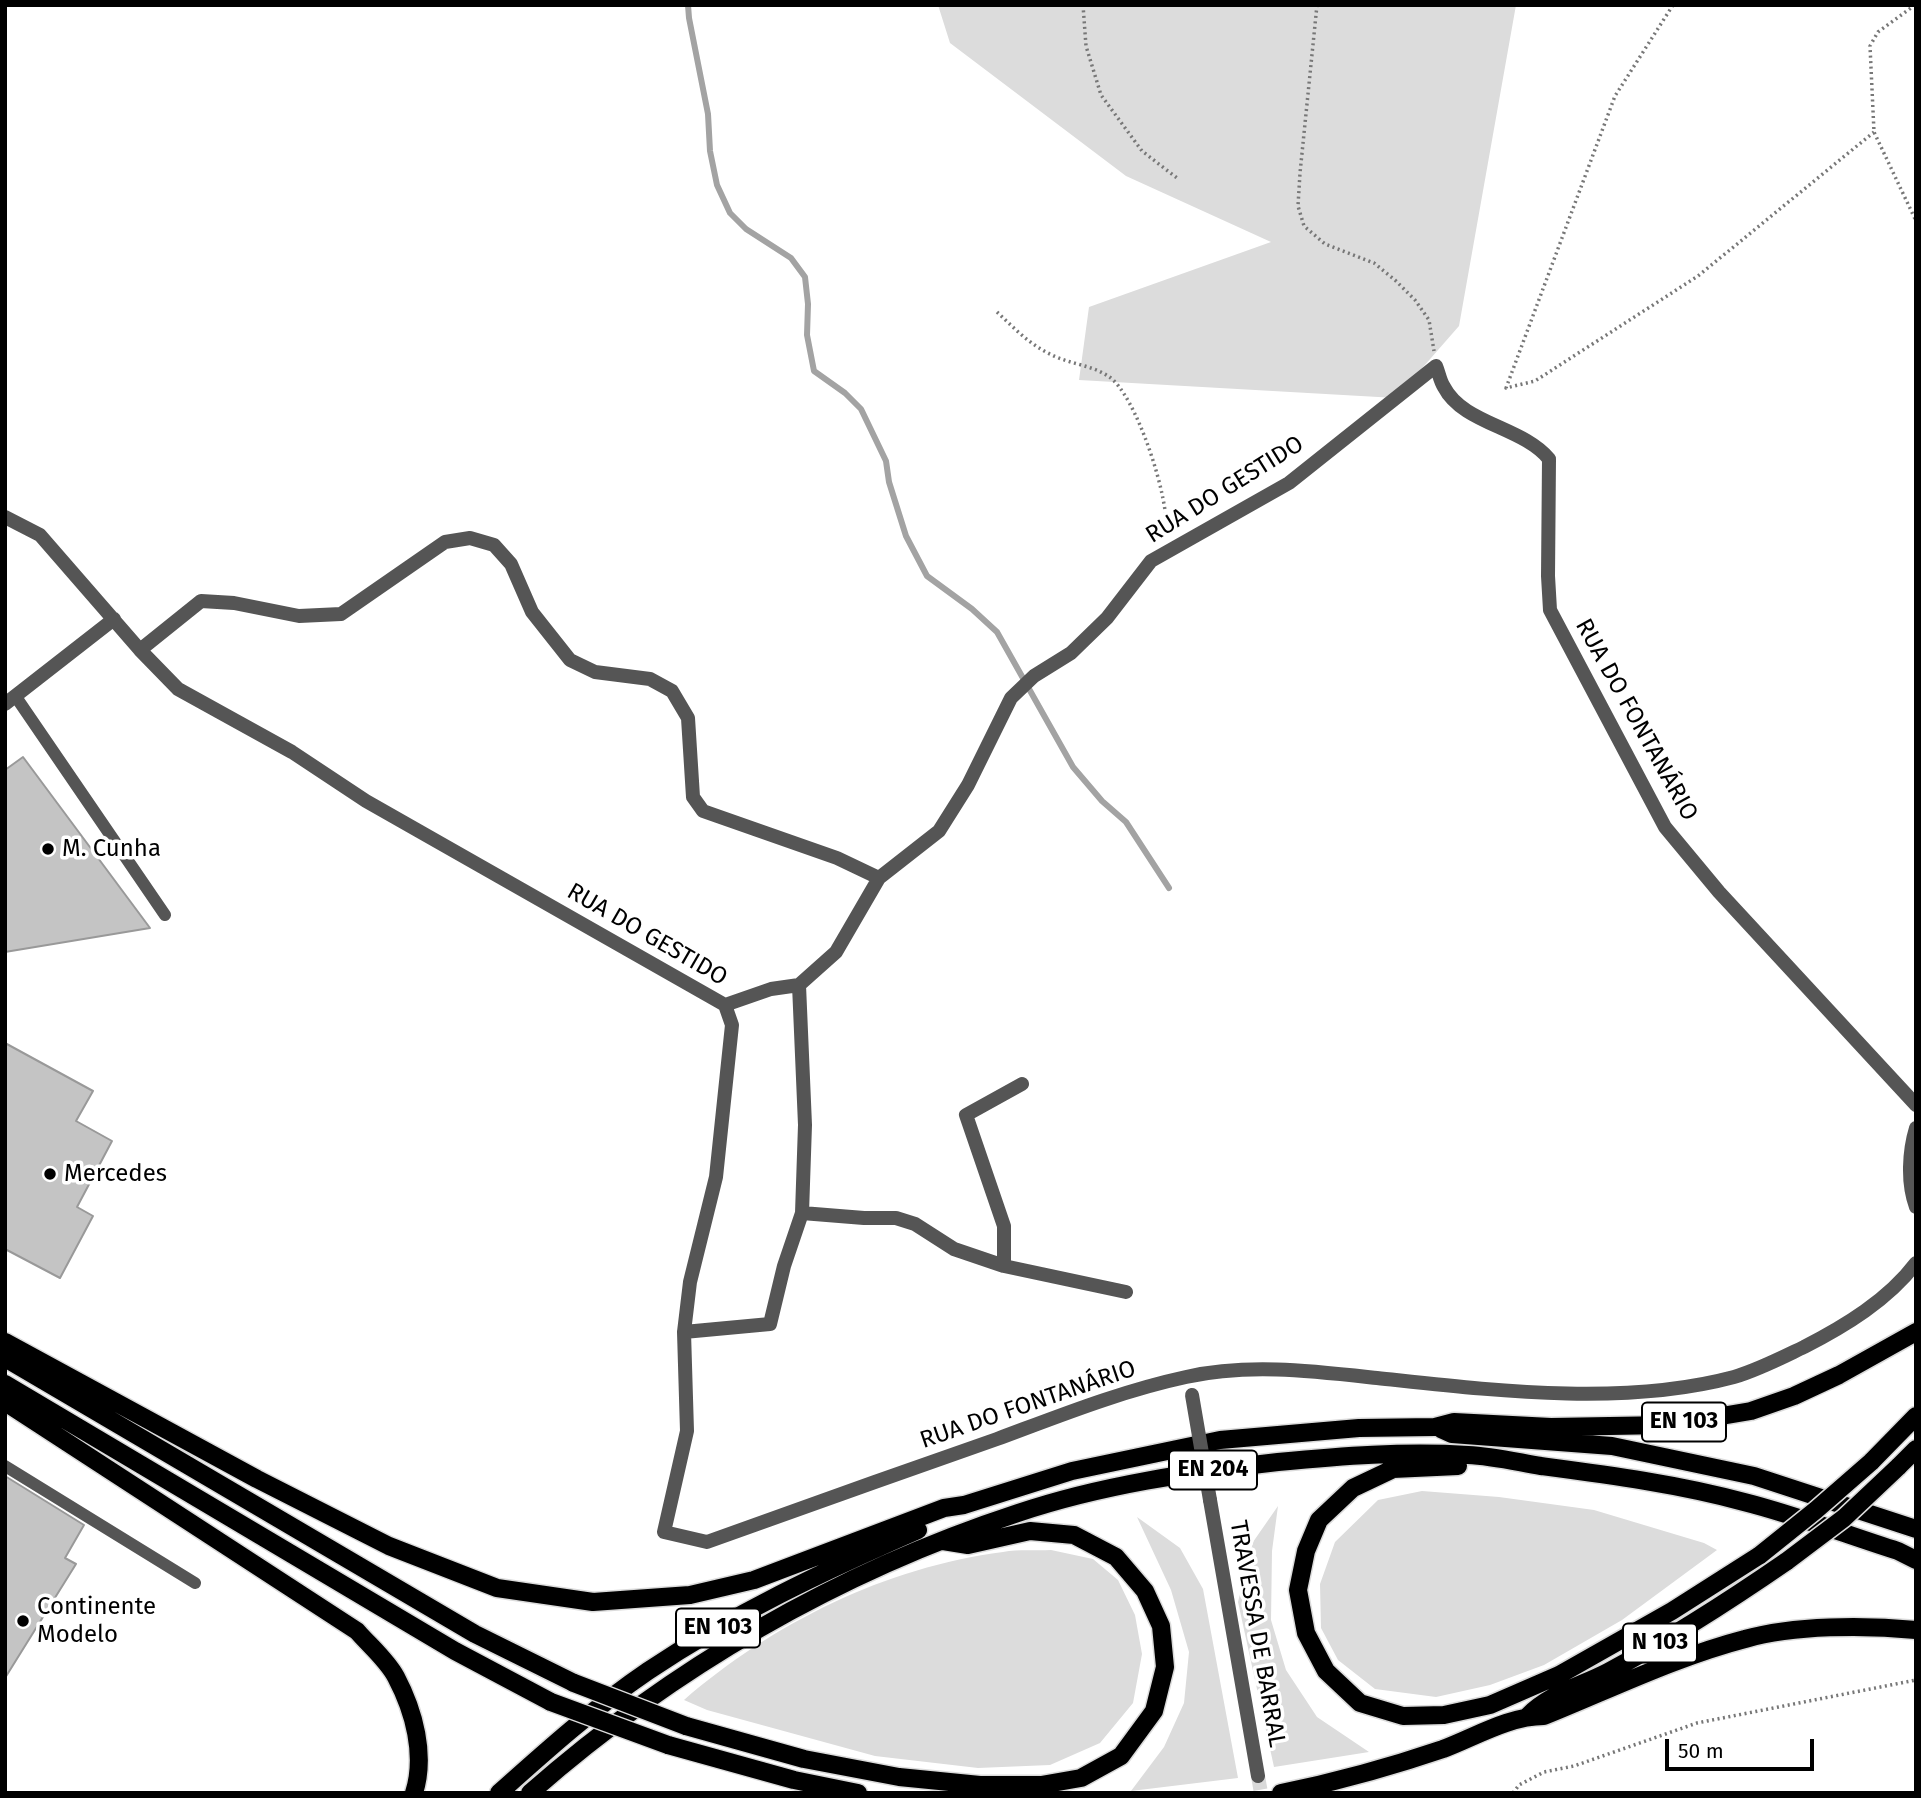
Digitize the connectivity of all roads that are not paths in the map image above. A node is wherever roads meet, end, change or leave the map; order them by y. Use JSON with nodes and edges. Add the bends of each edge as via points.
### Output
{"nodes":[{"id":1,"x":1436,"y":366,"type":"joint"},
{"id":2,"x":5,"y":517,"type":"edge"},
{"id":3,"x":114,"y":619,"type":"junction"},
{"id":4,"x":139,"y":650,"type":"junction"},
{"id":5,"x":10,"y":700,"type":"edge"},
{"id":6,"x":879,"y":878,"type":"junction"},
{"id":7,"x":165,"y":915,"type":"dead end"},
{"id":8,"x":799,"y":985,"type":"junction"},
{"id":9,"x":725,"y":1005,"type":"junction"},
{"id":10,"x":1021,"y":1084,"type":"dead end"},
{"id":11,"x":1916,"y":1105,"type":"edge"},
{"id":12,"x":1916,"y":1128,"type":"edge"},
{"id":13,"x":1916,"y":1207,"type":"edge"},
{"id":14,"x":802,"y":1213,"type":"junction"},
{"id":15,"x":1916,"y":1263,"type":"edge"},
{"id":16,"x":1004,"y":1265,"type":"junction"},
{"id":17,"x":1126,"y":1292,"type":"dead end"},
{"id":18,"x":684,"y":1332,"type":"junction"},
{"id":19,"x":1916,"y":1332,"type":"edge"},
{"id":20,"x":5,"y":1342,"type":"edge"},
{"id":21,"x":5,"y":1358,"type":"edge"},
{"id":22,"x":1185,"y":1377,"type":"junction"},
{"id":23,"x":5,"y":1384,"type":"edge"},
{"id":24,"x":5,"y":1402,"type":"edge"},
{"id":25,"x":1916,"y":1416,"type":"edge"},
{"id":26,"x":1435,"y":1427,"type":"junction"},
{"id":27,"x":1916,"y":1449,"type":"edge"},
{"id":28,"x":1495,"y":1459,"type":"junction"},
{"id":29,"x":5,"y":1466,"type":"edge"},
{"id":30,"x":964,"y":1505,"type":"junction"},
{"id":31,"x":1916,"y":1529,"type":"edge"},
{"id":32,"x":940,"y":1541,"type":"junction"},
{"id":33,"x":1916,"y":1560,"type":"edge"},
{"id":34,"x":195,"y":1583,"type":"dead end"},
{"id":35,"x":1916,"y":1630,"type":"edge"},
{"id":36,"x":1528,"y":1716,"type":"junction"},
{"id":37,"x":1258,"y":1776,"type":"tunnel mouth"},
{"id":38,"x":414,"y":1793,"type":"edge"},
{"id":39,"x":499,"y":1793,"type":"edge"},
{"id":40,"x":530,"y":1793,"type":"edge"},
{"id":41,"x":858,"y":1793,"type":"edge"},
{"id":42,"x":1281,"y":1793,"type":"edge"}],
"edges":[{"from":1,"to":6,"type":"street","name":"RUA DO GESTIDO","via":[[1289,483],[1152,561],[1072,653],[1034,676],[1011,698],[968,785],[939,831]]},
{"from":1,"to":11,"type":"street","name":"RUA DO FONTANÁRIO","via":[[1444,389],[1461,407],[1539,446],[1549,458],[1550,610],[1665,827]]},
{"from":2,"to":3,"type":"street","name":"RUA DO GESTIDO","via":[[40,535]]},
{"from":3,"to":4,"type":"street","name":"RUA DO GESTIDO"},
{"from":3,"to":5,"type":"street"},
{"from":4,"to":6,"type":"street","via":[[201,601],[299,616],[341,614],[445,542],[470,538],[494,545],[511,564],[532,612],[570,660],[595,672],[650,679],[672,691],[688,718],[693,797],[703,811],[837,858]]},
{"from":4,"to":9,"type":"street","name":"RUA DO GESTIDO","via":[[178,689]]},
{"from":5,"to":7,"type":"lane"},
{"from":6,"to":8,"type":"street","name":"RUA DO GESTIDO","via":[[836,952]]},
{"from":8,"to":9,"type":"street","name":"RUA DO GESTIDO"},
{"from":8,"to":14,"type":"street","via":[[805,1125]]},
{"from":9,"to":18,"type":"street","name":"RUA DO FONTANÁRIO","via":[[732,1025],[716,1177],[690,1282]]},
{"from":10,"to":16,"type":"street","via":[[966,1115],[1004,1226]]},
{"from":12,"to":13,"type":"street","via":[[1911,1144]]},
{"from":14,"to":16,"type":"street","via":[[896,1218],[915,1224],[954,1250]]},
{"from":14,"to":18,"type":"street","via":[[770,1324]]},
{"from":15,"to":22,"type":"street","name":"RUA DO FONTANÁRIO","via":[[1874,1304],[1817,1340],[1768,1365],[1697,1384],[1606,1394],[1477,1389],[1240,1368]]},
{"from":16,"to":17,"type":"street"},
{"from":18,"to":22,"type":"street","name":"RUA DO FONTANÁRIO","via":[[687,1431],[664,1532],[707,1542],[1097,1403]]},
{"from":19,"to":26,"type":"main road","number":"EN 103","via":[[1839,1375],[1752,1411],[1668,1425],[1551,1427],[1454,1422]]},
{"from":20,"to":30,"type":"main road","via":[[389,1546],[497,1588],[593,1602],[690,1595],[754,1580],[944,1508]]},
{"from":21,"to":32,"type":"main road","bridge":true,"via":[[475,1634],[574,1683],[686,1726],[804,1759],[899,1777],[980,1784],[1041,1785],[1081,1778],[1121,1756],[1154,1711],[1165,1667],[1161,1626],[1145,1591],[1116,1557],[1074,1535],[1030,1531],[968,1545]]},
{"from":22,"to":37,"type":"street","name":"TRAVESSA DE BARRAL","bridge":true,"via":[[1192,1395]]},
{"from":23,"to":41,"type":"main road","bridge":true,"via":[[455,1651],[551,1702],[668,1745]]},
{"from":24,"to":38,"type":"main road","via":[[357,1631],[395,1675],[416,1724],[418,1779]]},
{"from":25,"to":28,"type":"main road","bridge":true,"via":[[1871,1462],[1759,1555],[1559,1675],[1490,1705],[1444,1715],[1403,1716],[1360,1703],[1326,1671],[1306,1633],[1298,1590],[1306,1551],[1319,1520],[1353,1488],[1393,1469]]},
{"from":26,"to":30,"type":"main road","number":"EN 103","via":[[1359,1428],[1220,1440],[1072,1471]]},
{"from":26,"to":31,"type":"main road","via":[[1452,1434],[1612,1447],[1754,1476]]},
{"from":27,"to":36,"type":"main road","number":"N 103","bridge":true,"via":[[1844,1518],[1787,1561],[1682,1631],[1539,1704]]},
{"from":28,"to":32,"type":"main road","number":"EN 204","via":[[1359,1454],[1194,1473],[1032,1509]]},
{"from":28,"to":33,"type":"main road","number":"EN 204","via":[[1630,1478],[1744,1502]]},
{"from":29,"to":34,"type":"lane"},
{"from":30,"to":39,"type":"main road","number":"EN 103","via":[[948,1517],[737,1616],[647,1672],[558,1739]]},
{"from":32,"to":40,"type":"main road","number":"EN 204","via":[[832,1589],[746,1635],[650,1697]]},
{"from":35,"to":36,"type":"main road","via":[[1863,1627],[1748,1638],[1544,1716]]},
{"from":36,"to":42,"type":"main road","via":[[1334,1783]]}]}
